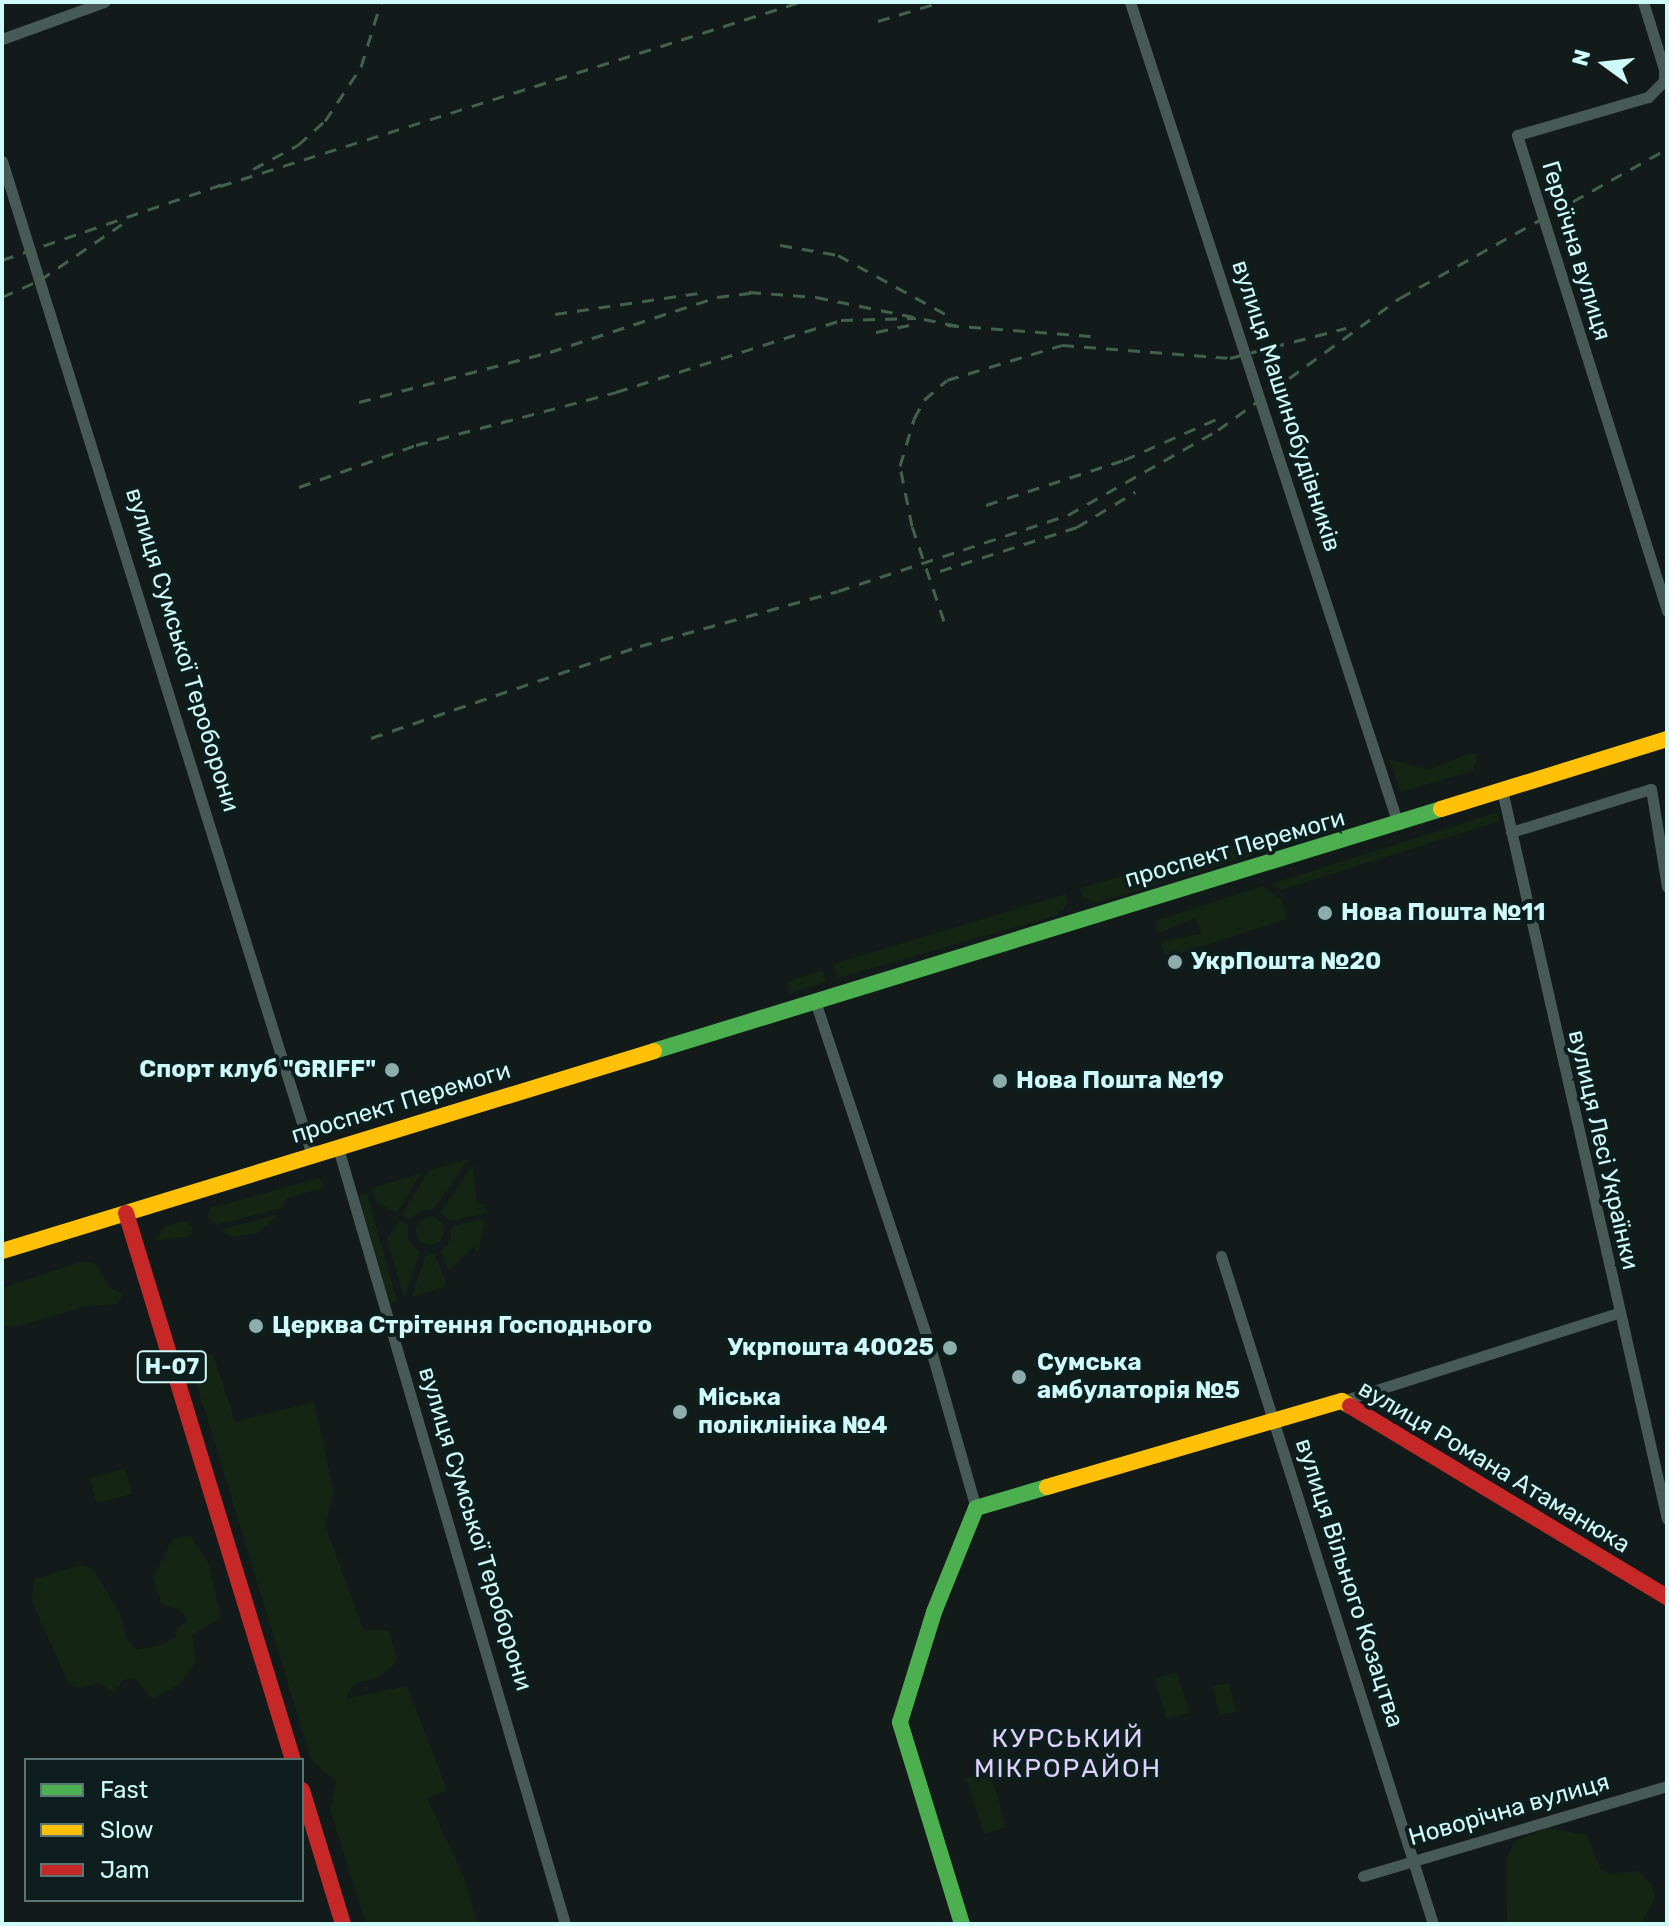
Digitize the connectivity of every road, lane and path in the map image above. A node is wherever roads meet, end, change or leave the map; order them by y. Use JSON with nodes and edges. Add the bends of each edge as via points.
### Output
{"nodes":[{"id":1,"x":104,"y":2,"type":"edge"},
{"id":2,"x":1130,"y":2,"type":"edge"},
{"id":3,"x":1643,"y":2,"type":"edge"},
{"id":4,"x":2,"y":39,"type":"edge"},
{"id":5,"x":2,"y":161,"type":"edge"},
{"id":6,"x":1667,"y":611,"type":"edge"},
{"id":7,"x":1667,"y":739,"type":"edge"},
{"id":8,"x":1502,"y":790,"type":"junction"},
{"id":9,"x":1399,"y":825,"type":"junction"},
{"id":10,"x":1511,"y":832,"type":"junction"},
{"id":11,"x":1667,"y":887,"type":"edge"},
{"id":12,"x":815,"y":1001,"type":"junction"},
{"id":13,"x":338,"y":1148,"type":"junction"},
{"id":14,"x":312,"y":1155,"type":"junction"},
{"id":15,"x":126,"y":1213,"type":"junction"},
{"id":16,"x":2,"y":1251,"type":"edge"},
{"id":17,"x":1221,"y":1256,"type":"dead end"},
{"id":18,"x":1617,"y":1313,"type":"junction"},
{"id":19,"x":1342,"y":1401,"type":"junction"},
{"id":20,"x":1274,"y":1420,"type":"junction"},
{"id":21,"x":976,"y":1508,"type":"junction"},
{"id":22,"x":1667,"y":1519,"type":"edge"},
{"id":23,"x":1667,"y":1597,"type":"edge"},
{"id":24,"x":292,"y":1758,"type":"edge"},
{"id":25,"x":1667,"y":1786,"type":"edge"},
{"id":26,"x":304,"y":1797,"type":"edge"},
{"id":27,"x":1413,"y":1861,"type":"junction"},
{"id":28,"x":1363,"y":1876,"type":"dead end"},
{"id":29,"x":343,"y":1924,"type":"edge"},
{"id":30,"x":565,"y":1924,"type":"edge"},
{"id":31,"x":962,"y":1924,"type":"edge"},
{"id":32,"x":1433,"y":1924,"type":"edge"}],
"edges":[{"from":1,"to":4,"type":"street"},
{"from":2,"to":9,"type":"street","name":"вулиця Машинобудівників"},
{"from":3,"to":6,"type":"street","name":"Героїчна вулиця","via":[[1664,81],[1648,97],[1517,135]]},
{"from":5,"to":14,"type":"street","name":"вулиця Сумської Тероборони"},
{"from":7,"to":8,"type":"main road","name":"проспект Перемоги"},
{"from":8,"to":9,"type":"main road","name":"проспект Перемоги"},
{"from":8,"to":10,"type":"street","name":"вулиця Лесі Українки"},
{"from":9,"to":12,"type":"main road","name":"проспект Перемоги"},
{"from":10,"to":11,"type":"street","via":[[1651,789]]},
{"from":10,"to":18,"type":"street","name":"вулиця Лесі Українки"},
{"from":12,"to":13,"type":"main road","name":"проспект Перемоги"},
{"from":12,"to":21,"type":"street","via":[[928,1340]]},
{"from":13,"to":14,"type":"main road","name":"проспект Перемоги"},
{"from":13,"to":30,"type":"street","name":"вулиця Сумської Тероборони"},
{"from":14,"to":15,"type":"main road","name":"проспект Перемоги"},
{"from":15,"to":16,"type":"main road","name":"проспект Перемоги"},
{"from":15,"to":24,"type":"main road","number":"Н-07"},
{"from":17,"to":20,"type":"street","name":"вулиця Вільного Козацтва"},
{"from":18,"to":19,"type":"street"},
{"from":18,"to":22,"type":"street","name":"вулиця Лесі Українки"},
{"from":19,"to":20,"type":"main road","name":"вулиця Романа Атаманюка"},
{"from":19,"to":23,"type":"main road","name":"вулиця Романа Атаманюка"},
{"from":20,"to":21,"type":"main road","name":"вулиця Романа Атаманюка"},
{"from":20,"to":27,"type":"street","name":"вулиця Вільного Козацтва"},
{"from":21,"to":31,"type":"main road","via":[[934,1612],[900,1722]]},
{"from":25,"to":27,"type":"street","name":"Новорічна вулиця"},
{"from":26,"to":29,"type":"main road"},
{"from":27,"to":28,"type":"street","name":"Новорічна вулиця"},
{"from":27,"to":32,"type":"street","name":"вулиця Вільного Козацтва"}]}
